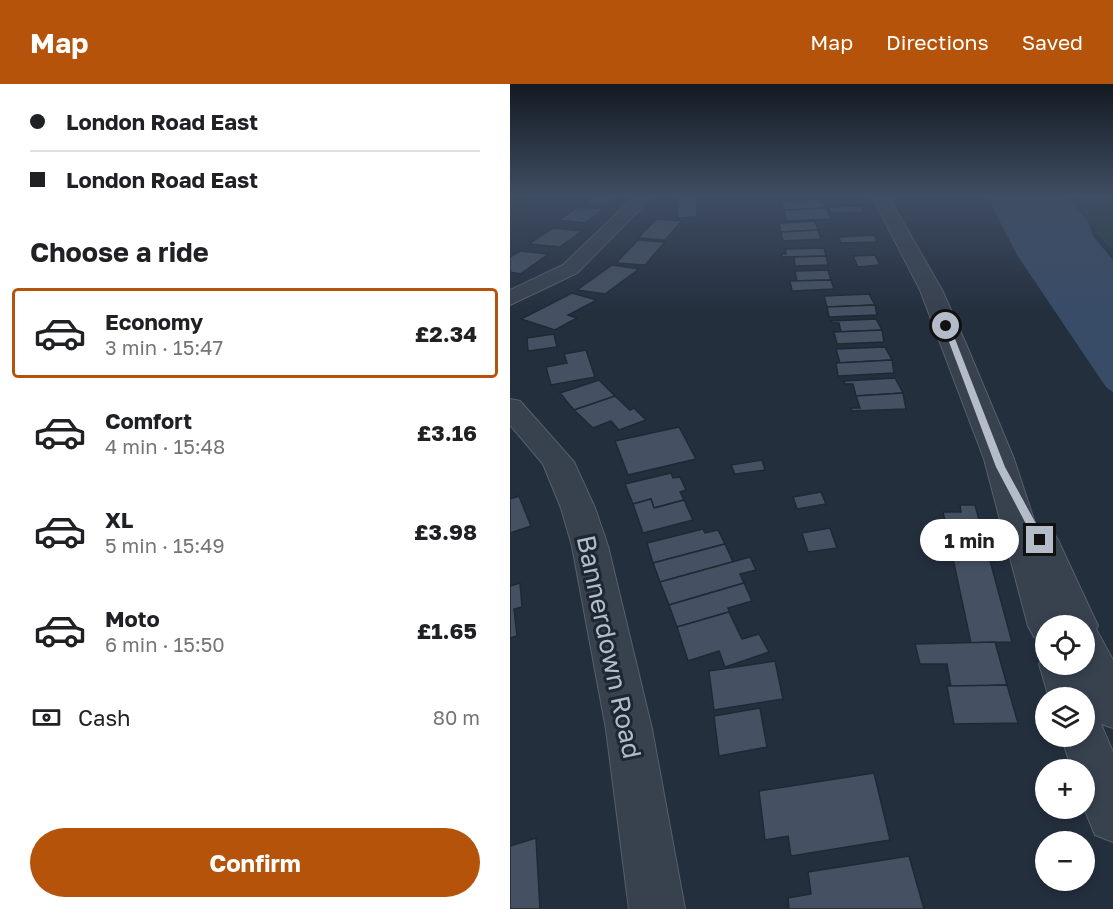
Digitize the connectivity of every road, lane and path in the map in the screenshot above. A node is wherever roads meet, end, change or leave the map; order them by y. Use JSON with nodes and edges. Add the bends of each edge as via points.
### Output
{"nodes":[{"id":1,"x":605,"y":234,"type":"edge"},
{"id":2,"x":901,"y":234,"type":"edge"},
{"id":3,"x":510,"y":298,"type":"edge"},
{"id":4,"x":510,"y":407,"type":"edge"},
{"id":5,"x":1000,"y":467,"type":"junction"},
{"id":6,"x":1045,"y":615,"type":"edge"},
{"id":7,"x":1073,"y":615,"type":"edge"},
{"id":8,"x":1095,"y":667,"type":"edge"},
{"id":9,"x":1113,"y":709,"type":"edge"},
{"id":10,"x":1088,"y":747,"type":"edge"},
{"id":11,"x":1113,"y":818,"type":"edge"},
{"id":12,"x":657,"y":909,"type":"edge"}],
"edges":[{"from":1,"to":3,"type":"street","via":[[570,269]]},
{"from":2,"to":5,"type":"street","via":[[931,290]]},
{"from":4,"to":12,"type":"street","name":"Bannerdown Road","via":[[558,462],[590,546],[628,729]]},
{"from":5,"to":6,"type":"street"},
{"from":5,"to":7,"type":"street","via":[[1050,559]]},
{"from":8,"to":9,"type":"street"},
{"from":10,"to":11,"type":"street"}]}
